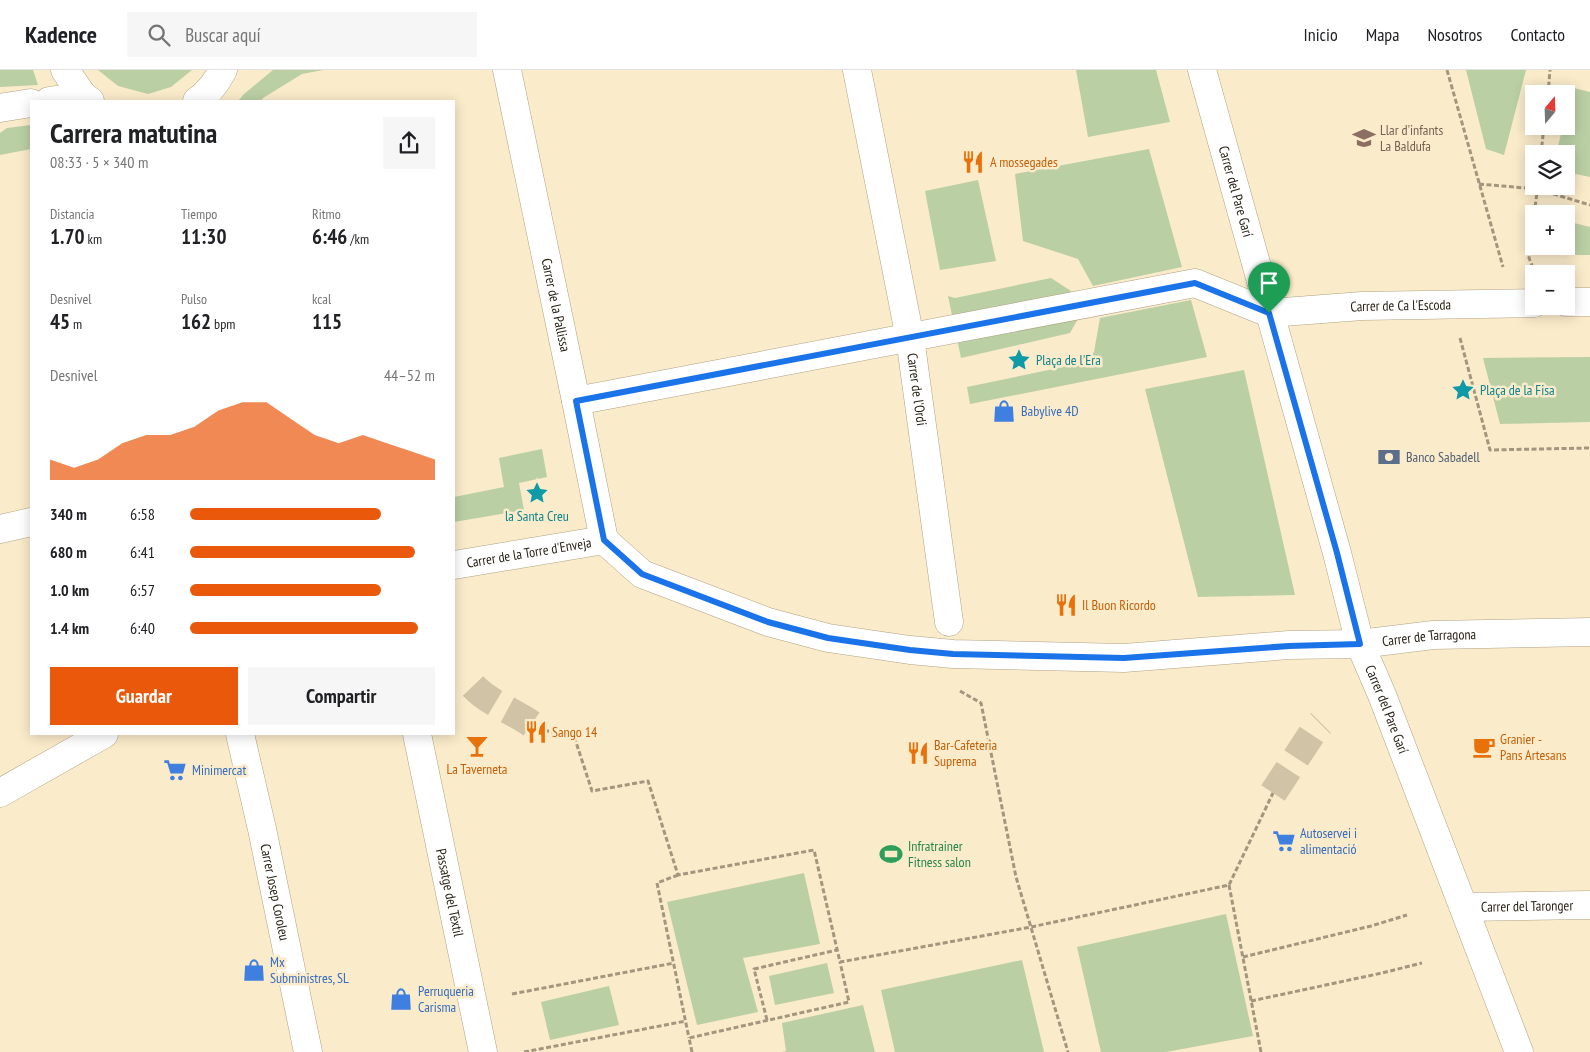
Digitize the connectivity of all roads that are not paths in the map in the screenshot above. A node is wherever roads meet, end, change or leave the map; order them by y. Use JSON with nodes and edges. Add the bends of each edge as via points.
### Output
{"nodes":[{"id":1,"x":65,"y":70,"type":"edge"},
{"id":2,"x":223,"y":70,"type":"edge"},
{"id":3,"x":507,"y":70,"type":"edge"},
{"id":4,"x":857,"y":70,"type":"edge"},
{"id":5,"x":1202,"y":70,"type":"edge"},
{"id":6,"x":87,"y":99,"type":"edge"},
{"id":7,"x":202,"y":99,"type":"edge"},
{"id":8,"x":68,"y":100,"type":"edge"},
{"id":9,"x":30,"y":103,"type":"edge"},
{"id":10,"x":0,"y":108,"type":"edge"},
{"id":11,"x":1575,"y":302,"type":"edge"},
{"id":12,"x":1590,"y":302,"type":"edge"},
{"id":13,"x":1525,"y":303,"type":"edge"},
{"id":14,"x":1269,"y":313,"type":"junction"},
{"id":15,"x":910,"y":338,"type":"junction"},
{"id":16,"x":576,"y":401,"type":"junction"},
{"id":17,"x":30,"y":522,"type":"edge"},
{"id":18,"x":0,"y":529,"type":"edge"},
{"id":19,"x":604,"y":540,"type":"junction"},
{"id":20,"x":455,"y":565,"type":"edge"},
{"id":21,"x":949,"y":622,"type":"dead end"},
{"id":22,"x":1590,"y":632,"type":"edge"},
{"id":23,"x":1360,"y":644,"type":"junction"},
{"id":24,"x":102,"y":735,"type":"edge"},
{"id":25,"x":240,"y":735,"type":"edge"},
{"id":26,"x":416,"y":735,"type":"edge"},
{"id":27,"x":0,"y":793,"type":"edge"},
{"id":28,"x":1590,"y":905,"type":"edge"},
{"id":29,"x":1465,"y":907,"type":"junction"},
{"id":30,"x":308,"y":1052,"type":"edge"},
{"id":31,"x":483,"y":1052,"type":"edge"},
{"id":32,"x":1519,"y":1052,"type":"edge"}],
"edges":[{"from":1,"to":6,"type":"street"},
{"from":2,"to":7,"type":"street"},
{"from":3,"to":16,"type":"street","name":"Carrer de la Pallissa"},
{"from":4,"to":15,"type":"street","name":"Carrer de l'Ordi"},
{"from":5,"to":14,"type":"street","name":"Carrer del Pare Garí"},
{"from":6,"to":8,"type":"street"},
{"from":9,"to":10,"type":"street"},
{"from":11,"to":12,"type":"street"},
{"from":13,"to":14,"type":"street","name":"Carrer de Ca l'Escoda","via":[[1362,306]]},
{"from":14,"to":15,"type":"street","via":[[1195,283]]},
{"from":14,"to":23,"type":"street","name":"Carrer del Pare Garí"},
{"from":15,"to":16,"type":"street"},
{"from":15,"to":21,"type":"street","name":"Carrer de l'Ordi"},
{"from":16,"to":19,"type":"street","name":"Carrer de la Pallissa"},
{"from":17,"to":18,"type":"street"},
{"from":19,"to":20,"type":"street","name":"Carrer de la Torre d'Enveja"},
{"from":19,"to":23,"type":"street","name":"Carrer de Tarragona","via":[[642,574],[768,622],[828,638],[910,650],[1124,658]]},
{"from":22,"to":23,"type":"street","name":"Carrer de Tarragona","via":[[1433,634]]},
{"from":23,"to":29,"type":"street","name":"Carrer del Pare Garí"},
{"from":24,"to":27,"type":"street"},
{"from":25,"to":30,"type":"street","name":"Carrer Josep Coroleu"},
{"from":26,"to":31,"type":"street","name":"Passatge del Tèxtil"},
{"from":28,"to":29,"type":"street","name":"Carrer del Taronger"},
{"from":29,"to":32,"type":"street","name":"Carrer del Pare Garí"}]}
